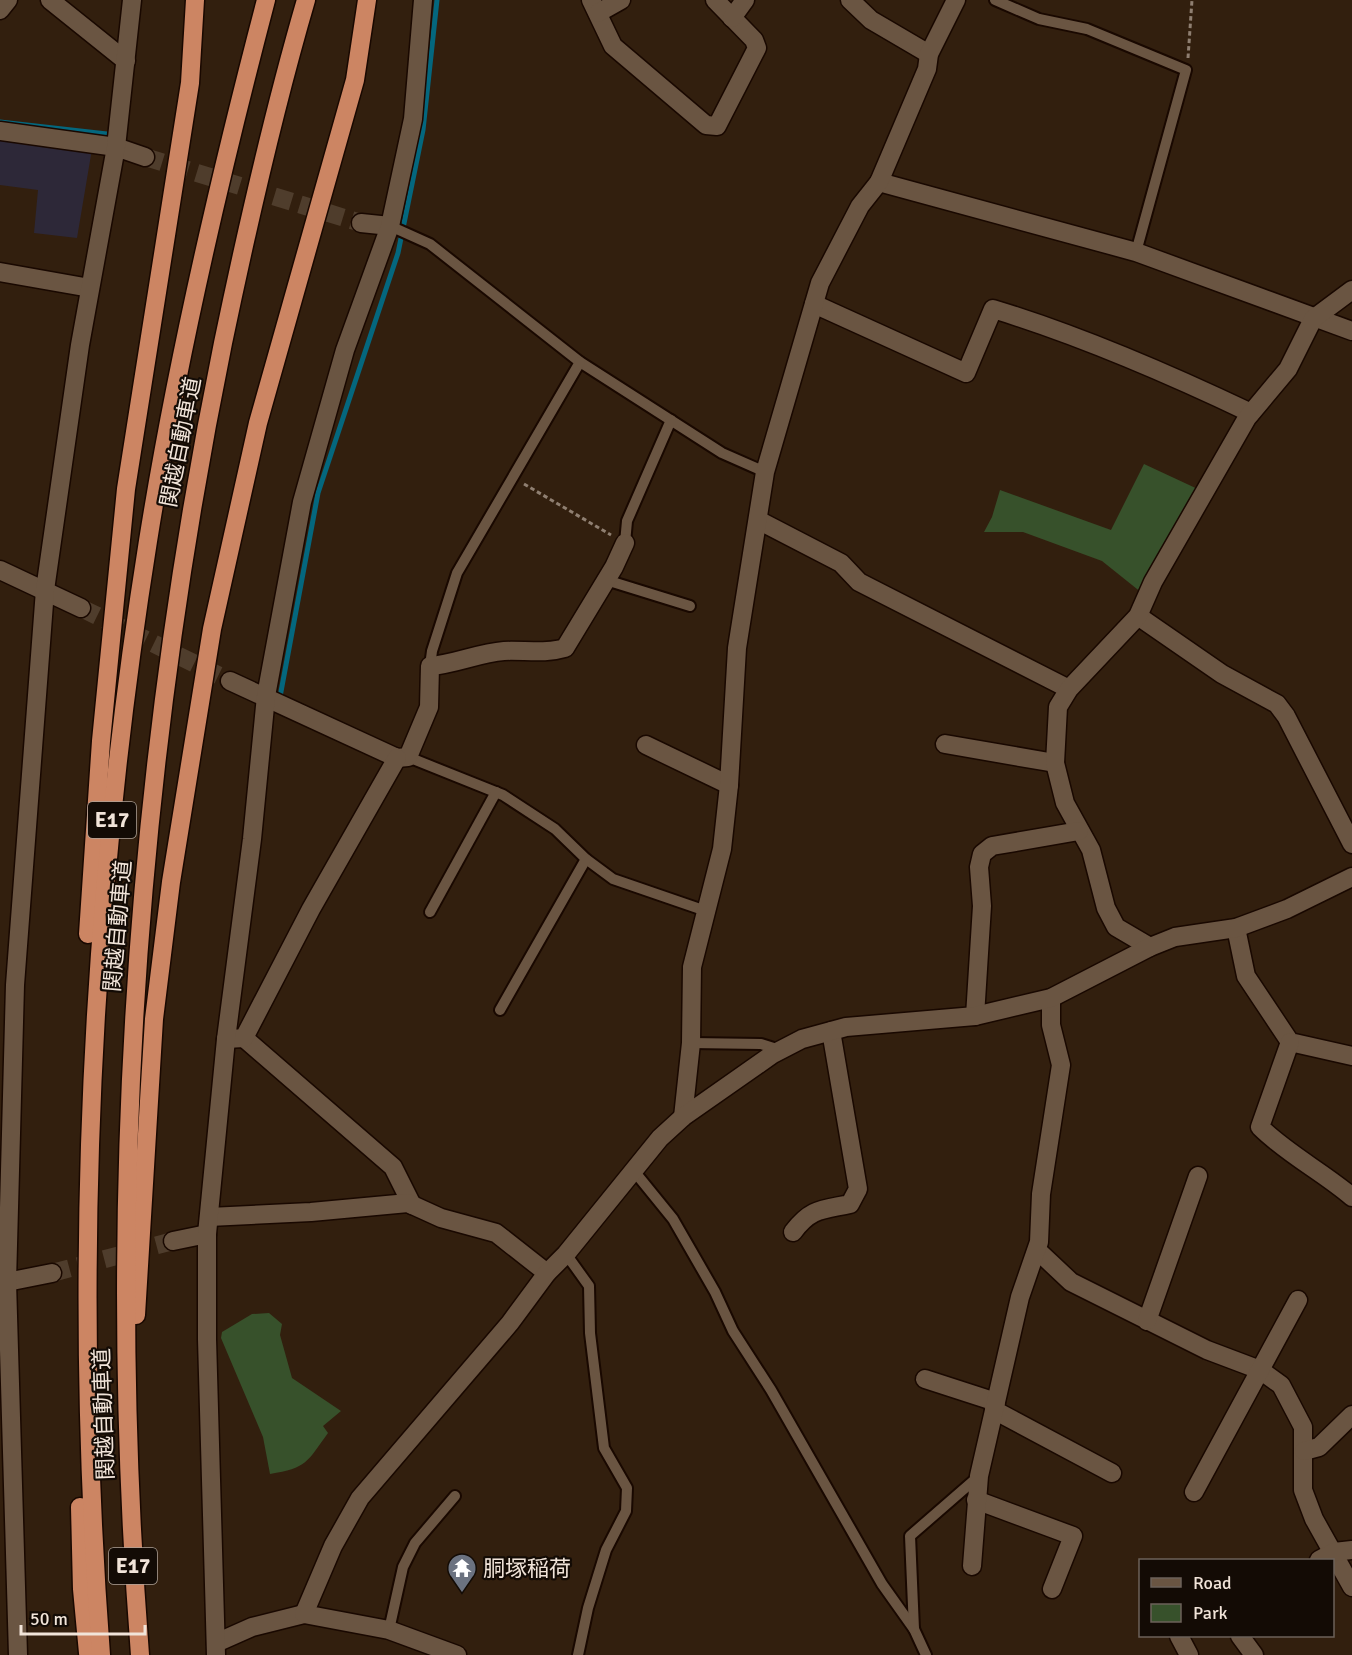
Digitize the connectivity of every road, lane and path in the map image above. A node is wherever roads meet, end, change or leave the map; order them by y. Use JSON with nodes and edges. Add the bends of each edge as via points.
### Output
{"nodes":[{"id":1,"x":8,"y":0,"type":"edge"},
{"id":2,"x":50,"y":0,"type":"edge"},
{"id":3,"x":132,"y":0,"type":"edge"},
{"id":4,"x":195,"y":0,"type":"edge"},
{"id":5,"x":266,"y":0,"type":"edge"},
{"id":6,"x":306,"y":0,"type":"edge"},
{"id":7,"x":367,"y":0,"type":"edge"},
{"id":8,"x":423,"y":0,"type":"edge"},
{"id":9,"x":621,"y":0,"type":"edge"},
{"id":10,"x":715,"y":0,"type":"edge"},
{"id":11,"x":745,"y":0,"type":"edge"},
{"id":12,"x":850,"y":0,"type":"edge"},
{"id":13,"x":956,"y":0,"type":"edge"},
{"id":14,"x":995,"y":0,"type":"edge"},
{"id":15,"x":1192,"y":0,"type":"edge"},
{"id":16,"x":594,"y":7,"type":"edge"},
{"id":17,"x":0,"y":10,"type":"edge"},
{"id":18,"x":732,"y":18,"type":"junction"},
{"id":19,"x":929,"y":54,"type":"junction"},
{"id":20,"x":126,"y":61,"type":"junction"},
{"id":21,"x":1186,"y":70,"type":"junction"},
{"id":22,"x":0,"y":131,"type":"edge"},
{"id":23,"x":116,"y":147,"type":"junction"},
{"id":24,"x":145,"y":157,"type":"tunnel mouth"},
{"id":25,"x":879,"y":182,"type":"junction"},
{"id":26,"x":361,"y":223,"type":"tunnel mouth"},
{"id":27,"x":392,"y":228,"type":"junction"},
{"id":28,"x":1136,"y":252,"type":"junction"},
{"id":29,"x":0,"y":272,"type":"edge"},
{"id":30,"x":90,"y":288,"type":"junction"},
{"id":31,"x":1352,"y":290,"type":"edge"},
{"id":32,"x":814,"y":304,"type":"junction"},
{"id":33,"x":1313,"y":319,"type":"junction"},
{"id":34,"x":1352,"y":331,"type":"edge"},
{"id":35,"x":580,"y":362,"type":"junction"},
{"id":36,"x":1251,"y":412,"type":"junction"},
{"id":37,"x":671,"y":420,"type":"junction"},
{"id":38,"x":765,"y":472,"type":"junction"},
{"id":39,"x":512,"y":477,"type":"junction"},
{"id":40,"x":758,"y":520,"type":"junction"},
{"id":41,"x":625,"y":543,"type":"junction"},
{"id":42,"x":0,"y":570,"type":"edge"},
{"id":43,"x":606,"y":580,"type":"junction"},
{"id":44,"x":45,"y":590,"type":"junction"},
{"id":45,"x":690,"y":606,"type":"dead end"},
{"id":46,"x":81,"y":608,"type":"tunnel mouth"},
{"id":47,"x":1138,"y":616,"type":"junction"},
{"id":48,"x":430,"y":666,"type":"junction"},
{"id":49,"x":230,"y":681,"type":"tunnel mouth"},
{"id":50,"x":1069,"y":688,"type":"junction"},
{"id":51,"x":266,"y":696,"type":"junction"},
{"id":52,"x":945,"y":744,"type":"dead end"},
{"id":53,"x":646,"y":745,"type":"dead end"},
{"id":54,"x":403,"y":758,"type":"junction"},
{"id":55,"x":1055,"y":763,"type":"junction"},
{"id":56,"x":729,"y":785,"type":"junction"},
{"id":57,"x":496,"y":792,"type":"junction"},
{"id":58,"x":1079,"y":831,"type":"junction"},
{"id":59,"x":1352,"y":844,"type":"edge"},
{"id":60,"x":586,"y":859,"type":"junction"},
{"id":61,"x":1352,"y":878,"type":"edge"},
{"id":62,"x":706,"y":911,"type":"junction"},
{"id":63,"x":430,"y":912,"type":"dead end"},
{"id":64,"x":1236,"y":928,"type":"junction"},
{"id":65,"x":1150,"y":947,"type":"junction"},
{"id":66,"x":1051,"y":998,"type":"junction"},
{"id":67,"x":500,"y":1010,"type":"dead end"},
{"id":68,"x":975,"y":1016,"type":"junction"},
{"id":69,"x":831,"y":1031,"type":"junction"},
{"id":70,"x":235,"y":1039,"type":"junction"},
{"id":71,"x":1290,"y":1042,"type":"junction"},
{"id":72,"x":692,"y":1043,"type":"junction"},
{"id":73,"x":781,"y":1050,"type":"junction"},
{"id":74,"x":1352,"y":1056,"type":"edge"},
{"id":75,"x":682,"y":1117,"type":"junction"},
{"id":76,"x":634,"y":1171,"type":"junction"},
{"id":77,"x":1198,"y":1176,"type":"dead end"},
{"id":78,"x":1352,"y":1197,"type":"edge"},
{"id":79,"x":412,"y":1205,"type":"junction"},
{"id":80,"x":208,"y":1225,"type":"junction"},
{"id":81,"x":793,"y":1232,"type":"dead end"},
{"id":82,"x":173,"y":1241,"type":"tunnel mouth"},
{"id":83,"x":1036,"y":1250,"type":"junction"},
{"id":84,"x":566,"y":1254,"type":"junction"},
{"id":85,"x":51,"y":1273,"type":"tunnel mouth"},
{"id":86,"x":547,"y":1273,"type":"junction"},
{"id":87,"x":7,"y":1282,"type":"junction"},
{"id":88,"x":1298,"y":1300,"type":"dead end"},
{"id":89,"x":4,"y":1319,"type":"edge"},
{"id":90,"x":1147,"y":1321,"type":"junction"},
{"id":91,"x":1260,"y":1370,"type":"junction"},
{"id":92,"x":925,"y":1379,"type":"dead end"},
{"id":93,"x":995,"y":1406,"type":"junction"},
{"id":94,"x":1352,"y":1415,"type":"edge"},
{"id":95,"x":1304,"y":1451,"type":"junction"},
{"id":96,"x":1112,"y":1473,"type":"dead end"},
{"id":97,"x":979,"y":1476,"type":"junction"},
{"id":98,"x":128,"y":1477,"type":"junction"},
{"id":99,"x":1194,"y":1492,"type":"dead end"},
{"id":100,"x":455,"y":1496,"type":"dead end"},
{"id":101,"x":976,"y":1500,"type":"junction"},
{"id":102,"x":1335,"y":1554,"type":"edge"},
{"id":103,"x":972,"y":1566,"type":"dead end"},
{"id":104,"x":1352,"y":1587,"type":"edge"},
{"id":105,"x":1052,"y":1589,"type":"dead end"},
{"id":106,"x":304,"y":1614,"type":"junction"},
{"id":107,"x":914,"y":1629,"type":"junction"},
{"id":108,"x":389,"y":1630,"type":"junction"},
{"id":109,"x":1180,"y":1637,"type":"edge"},
{"id":110,"x":1241,"y":1637,"type":"edge"},
{"id":111,"x":216,"y":1649,"type":"edge"},
{"id":112,"x":18,"y":1655,"type":"edge"},
{"id":113,"x":89,"y":1655,"type":"edge"},
{"id":114,"x":101,"y":1655,"type":"edge"},
{"id":115,"x":140,"y":1655,"type":"edge"},
{"id":116,"x":457,"y":1655,"type":"edge"},
{"id":117,"x":578,"y":1655,"type":"edge"},
{"id":118,"x":926,"y":1655,"type":"edge"},
{"id":119,"x":1189,"y":1655,"type":"edge"},
{"id":120,"x":1254,"y":1655,"type":"edge"}],
"edges":[{"from":1,"to":17,"type":"street"},
{"from":2,"to":20,"type":"street"},
{"from":3,"to":20,"type":"street"},
{"from":4,"to":113,"type":"highway","via":[[186,105],[126,489],[101,741],[86,971],[76,1298],[82,1566]]},
{"from":5,"to":114,"type":"highway","name":"関越自動車道","number":"E17","via":[[207,238],[165,441],[130,662],[102,917],[88,1189],[87,1318],[90,1478]]},
{"from":6,"to":98,"type":"highway","name":"関越自動車道","number":"E17","via":[[247,235],[210,409],[163,707],[130,1052],[125,1224]]},
{"from":7,"to":98,"type":"highway","via":[[355,80],[258,423],[236,515],[193,737],[154,1019]]},
{"from":8,"to":27,"type":"street","via":[[413,119]]},
{"from":9,"to":16,"type":"street"},
{"from":10,"to":18,"type":"street"},
{"from":11,"to":18,"type":"street"},
{"from":12,"to":19,"type":"street","via":[[872,20]]},
{"from":13,"to":19,"type":"street"},
{"from":14,"to":21,"type":"lane","via":[[1039,19],[1087,29]]},
{"from":15,"to":21,"type":"path"},
{"from":16,"to":18,"type":"street","via":[[614,46],[636,68],[706,125],[717,126],[757,48]]},
{"from":19,"to":25,"type":"street","via":[[927,69]]},
{"from":20,"to":23,"type":"street"},
{"from":21,"to":28,"type":"lane"},
{"from":22,"to":23,"type":"street"},
{"from":23,"to":24,"type":"street"},
{"from":23,"to":30,"type":"street"},
{"from":25,"to":28,"type":"street"},
{"from":25,"to":32,"type":"street","via":[[860,206],[820,283]]},
{"from":26,"to":27,"type":"street"},
{"from":27,"to":35,"type":"lane","via":[[430,244]]},
{"from":27,"to":51,"type":"street","via":[[345,350],[302,502]]},
{"from":28,"to":33,"type":"street"},
{"from":29,"to":30,"type":"street"},
{"from":30,"to":44,"type":"street"},
{"from":31,"to":33,"type":"street"},
{"from":32,"to":36,"type":"street","via":[[966,373],[993,309],[1066,331]]},
{"from":32,"to":38,"type":"street"},
{"from":33,"to":34,"type":"street"},
{"from":33,"to":36,"type":"street","via":[[1288,369]]},
{"from":35,"to":37,"type":"lane"},
{"from":35,"to":39,"type":"lane"},
{"from":36,"to":47,"type":"street","via":[[1153,582]]},
{"from":37,"to":38,"type":"lane","via":[[722,453]]},
{"from":37,"to":41,"type":"lane","via":[[627,521]]},
{"from":38,"to":40,"type":"street"},
{"from":39,"to":41,"type":"path"},
{"from":39,"to":48,"type":"lane","via":[[457,573]]},
{"from":40,"to":50,"type":"street","via":[[841,563],[859,582]]},
{"from":40,"to":56,"type":"street","via":[[737,648]]},
{"from":41,"to":43,"type":"street"},
{"from":42,"to":44,"type":"street"},
{"from":43,"to":45,"type":"lane"},
{"from":43,"to":48,"type":"street","via":[[565,648],[475,655],[451,665]]},
{"from":44,"to":46,"type":"street"},
{"from":44,"to":87,"type":"street","via":[[15,985]]},
{"from":47,"to":50,"type":"street"},
{"from":47,"to":59,"type":"street","via":[[1222,674],[1277,704]]},
{"from":48,"to":54,"type":"street","via":[[429,707]]},
{"from":49,"to":51,"type":"street"},
{"from":50,"to":55,"type":"street","via":[[1058,707]]},
{"from":51,"to":54,"type":"street"},
{"from":51,"to":70,"type":"street"},
{"from":52,"to":55,"type":"street"},
{"from":53,"to":56,"type":"street"},
{"from":54,"to":57,"type":"lane"},
{"from":54,"to":70,"type":"street"},
{"from":55,"to":58,"type":"street","via":[[1065,803]]},
{"from":56,"to":62,"type":"street","via":[[722,849]]},
{"from":57,"to":60,"type":"lane","via":[[555,829]]},
{"from":57,"to":63,"type":"lane"},
{"from":58,"to":65,"type":"street","via":[[1091,850],[1106,908],[1116,927]]},
{"from":58,"to":68,"type":"street","via":[[992,846],[982,854]]},
{"from":60,"to":62,"type":"lane","via":[[613,879]]},
{"from":60,"to":67,"type":"lane"},
{"from":61,"to":64,"type":"street"},
{"from":62,"to":72,"type":"street","via":[[692,967]]},
{"from":64,"to":65,"type":"street","via":[[1175,937]]},
{"from":64,"to":71,"type":"street","via":[[1246,976]]},
{"from":65,"to":66,"type":"street"},
{"from":66,"to":68,"type":"street"},
{"from":66,"to":83,"type":"street","via":[[1051,1025],[1061,1065]]},
{"from":68,"to":69,"type":"street"},
{"from":69,"to":73,"type":"street"},
{"from":69,"to":81,"type":"street","via":[[858,1189],[850,1203],[816,1210],[804,1217]]},
{"from":70,"to":79,"type":"street","via":[[393,1167]]},
{"from":70,"to":80,"type":"street"},
{"from":71,"to":74,"type":"street"},
{"from":71,"to":78,"type":"street","via":[[1260,1128]]},
{"from":72,"to":73,"type":"lane","via":[[761,1044]]},
{"from":72,"to":75,"type":"street"},
{"from":73,"to":75,"type":"street"},
{"from":75,"to":76,"type":"street"},
{"from":76,"to":84,"type":"street"},
{"from":76,"to":107,"type":"lane","via":[[674,1219],[733,1331],[882,1584]]},
{"from":77,"to":90,"type":"street"},
{"from":79,"to":80,"type":"street"},
{"from":79,"to":86,"type":"street","via":[[441,1218],[496,1233]]},
{"from":80,"to":82,"type":"street"},
{"from":80,"to":111,"type":"street","via":[[207,1339]]},
{"from":83,"to":90,"type":"street","via":[[1071,1282]]},
{"from":83,"to":93,"type":"street","via":[[1020,1297]]},
{"from":84,"to":86,"type":"street"},
{"from":84,"to":117,"type":"lane","via":[[589,1286],[590,1333],[604,1448],[627,1488],[626,1511],[606,1550]]},
{"from":85,"to":87,"type":"street"},
{"from":86,"to":106,"type":"street","via":[[510,1323],[360,1498],[333,1546]]},
{"from":87,"to":89,"type":"street"},
{"from":88,"to":91,"type":"street"},
{"from":89,"to":112,"type":"street"},
{"from":90,"to":91,"type":"street"},
{"from":91,"to":95,"type":"street","via":[[1281,1385],[1291,1402],[1303,1427]]},
{"from":91,"to":99,"type":"street"},
{"from":92,"to":93,"type":"street"},
{"from":93,"to":96,"type":"street"},
{"from":93,"to":97,"type":"street"},
{"from":94,"to":95,"type":"street","via":[[1319,1447]]},
{"from":95,"to":102,"type":"street","via":[[1303,1491]]},
{"from":97,"to":101,"type":"street"},
{"from":97,"to":107,"type":"lane","via":[[910,1536]]},
{"from":98,"to":115,"type":"highway","name":"関越自動車道","number":"E17"},
{"from":100,"to":108,"type":"lane","via":[[416,1543],[404,1567]]},
{"from":101,"to":103,"type":"street"},
{"from":101,"to":105,"type":"street","via":[[1073,1536]]},
{"from":102,"to":104,"type":"street"},
{"from":106,"to":108,"type":"street"},
{"from":106,"to":111,"type":"street","via":[[252,1628]]},
{"from":107,"to":118,"type":"lane"},
{"from":108,"to":116,"type":"street"},
{"from":109,"to":119,"type":"street"},
{"from":110,"to":120,"type":"street"}]}
